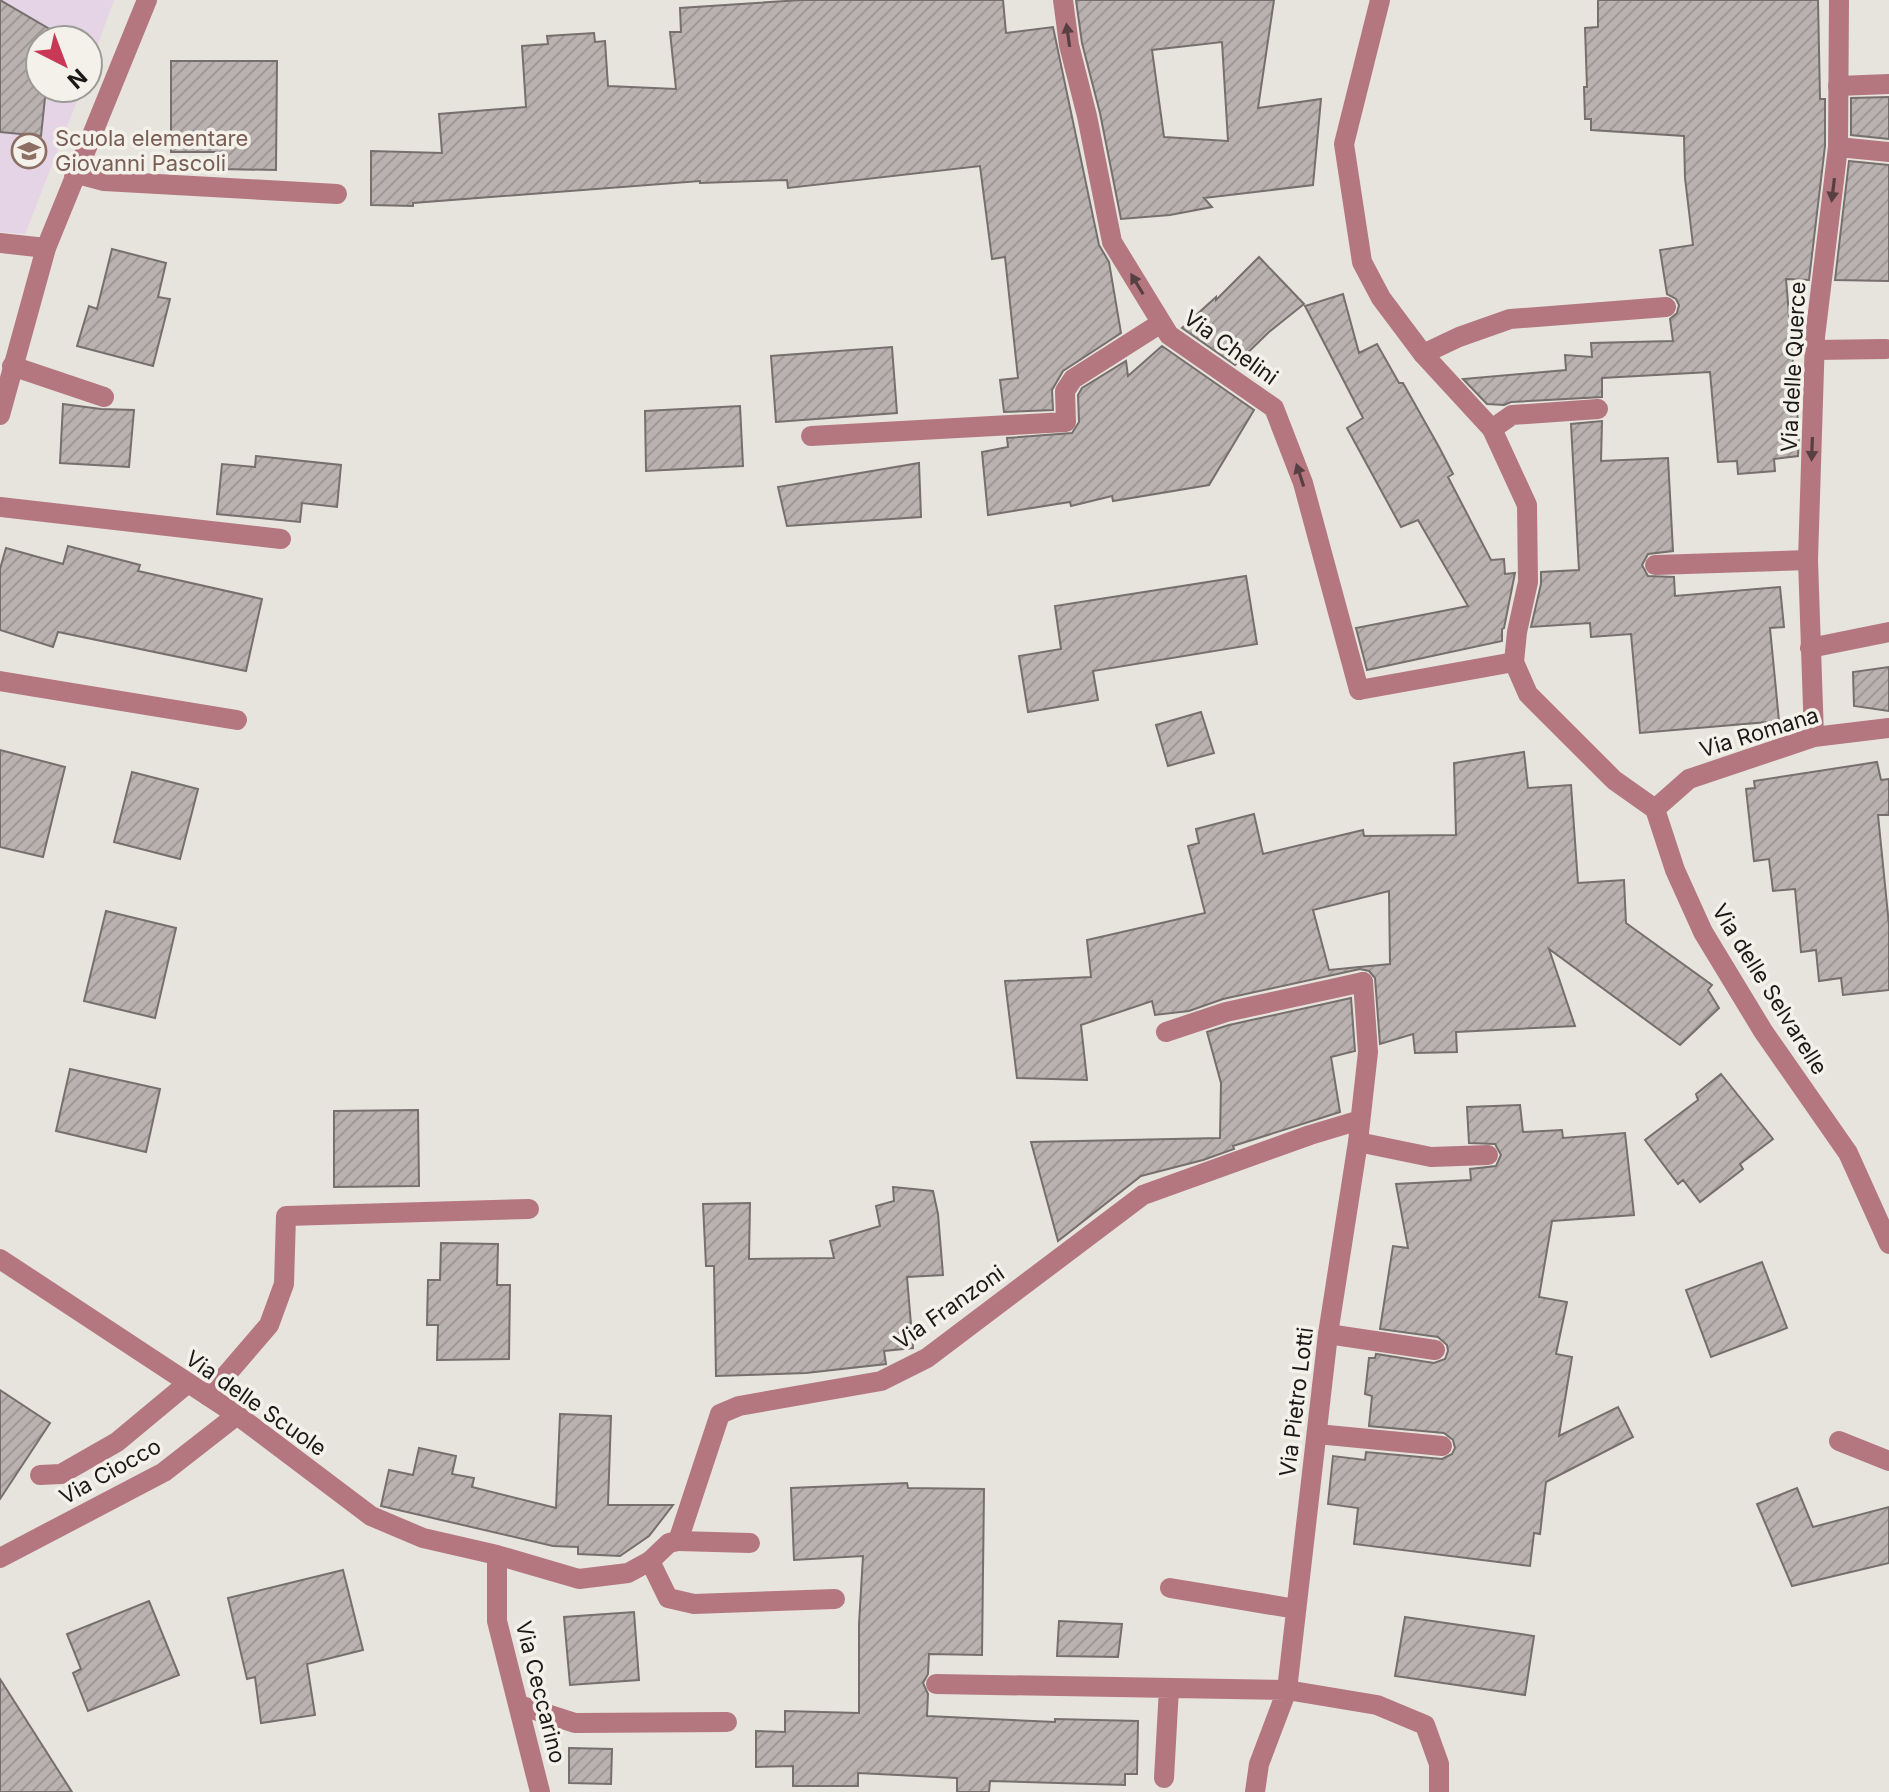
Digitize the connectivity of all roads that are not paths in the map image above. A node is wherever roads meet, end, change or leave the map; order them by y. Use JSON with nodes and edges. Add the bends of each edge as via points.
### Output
{"nodes":[{"id":1,"x":147,"y":0,"type":"edge"},
{"id":2,"x":1063,"y":0,"type":"edge"},
{"id":3,"x":1380,"y":0,"type":"edge"},
{"id":4,"x":1839,"y":0,"type":"edge"},
{"id":5,"x":1889,"y":84,"type":"edge"},
{"id":6,"x":1838,"y":86,"type":"junction"},
{"id":7,"x":1838,"y":147,"type":"junction"},
{"id":8,"x":1889,"y":152,"type":"edge"},
{"id":9,"x":74,"y":173,"type":"junction"},
{"id":10,"x":337,"y":194,"type":"dead end"},
{"id":11,"x":0,"y":243,"type":"edge"},
{"id":12,"x":46,"y":248,"type":"junction"},
{"id":13,"x":1666,"y":307,"type":"dead end"},
{"id":14,"x":1161,"y":323,"type":"junction"},
{"id":15,"x":1886,"y":349,"type":"dead end"},
{"id":16,"x":1815,"y":350,"type":"junction"},
{"id":17,"x":1423,"y":354,"type":"junction"},
{"id":18,"x":12,"y":366,"type":"junction"},
{"id":19,"x":104,"y":397,"type":"dead end"},
{"id":20,"x":1598,"y":409,"type":"dead end"},
{"id":21,"x":0,"y":415,"type":"edge"},
{"id":22,"x":1492,"y":429,"type":"junction"},
{"id":23,"x":811,"y":436,"type":"dead end"},
{"id":24,"x":0,"y":507,"type":"edge"},
{"id":25,"x":281,"y":539,"type":"dead end"},
{"id":26,"x":1808,"y":560,"type":"junction"},
{"id":27,"x":1655,"y":565,"type":"dead end"},
{"id":28,"x":1889,"y":632,"type":"edge"},
{"id":29,"x":1810,"y":648,"type":"junction"},
{"id":30,"x":1514,"y":662,"type":"junction"},
{"id":31,"x":0,"y":681,"type":"edge"},
{"id":32,"x":237,"y":720,"type":"dead end"},
{"id":33,"x":1889,"y":728,"type":"edge"},
{"id":34,"x":1814,"y":737,"type":"junction"},
{"id":35,"x":1655,"y":809,"type":"junction"},
{"id":36,"x":1166,"y":1032,"type":"dead end"},
{"id":37,"x":1360,"y":1120,"type":"junction"},
{"id":38,"x":1358,"y":1142,"type":"junction"},
{"id":39,"x":1488,"y":1155,"type":"dead end"},
{"id":40,"x":529,"y":1209,"type":"dead end"},
{"id":41,"x":1889,"y":1244,"type":"edge"},
{"id":42,"x":0,"y":1259,"type":"edge"},
{"id":43,"x":1328,"y":1334,"type":"junction"},
{"id":44,"x":1435,"y":1350,"type":"dead end"},
{"id":45,"x":188,"y":1383,"type":"junction"},
{"id":46,"x":208,"y":1396,"type":"junction"},
{"id":47,"x":237,"y":1415,"type":"junction"},
{"id":48,"x":1317,"y":1434,"type":"junction"},
{"id":49,"x":1839,"y":1441,"type":"dead end"},
{"id":50,"x":1442,"y":1446,"type":"dead end"},
{"id":51,"x":1889,"y":1461,"type":"edge"},
{"id":52,"x":40,"y":1475,"type":"dead end"},
{"id":53,"x":678,"y":1541,"type":"junction"},
{"id":54,"x":750,"y":1543,"type":"dead end"},
{"id":55,"x":497,"y":1555,"type":"junction"},
{"id":56,"x":0,"y":1558,"type":"edge"},
{"id":57,"x":650,"y":1561,"type":"junction"},
{"id":58,"x":1170,"y":1588,"type":"dead end"},
{"id":59,"x":835,"y":1599,"type":"dead end"},
{"id":60,"x":1296,"y":1609,"type":"junction"},
{"id":61,"x":936,"y":1684,"type":"dead end"},
{"id":62,"x":1169,"y":1688,"type":"junction"},
{"id":63,"x":1287,"y":1690,"type":"junction"},
{"id":64,"x":519,"y":1705,"type":"junction"},
{"id":65,"x":727,"y":1722,"type":"dead end"},
{"id":66,"x":1164,"y":1778,"type":"dead end"},
{"id":67,"x":540,"y":1792,"type":"edge"},
{"id":68,"x":1255,"y":1792,"type":"edge"},
{"id":69,"x":1439,"y":1792,"type":"edge"}],
"edges":[{"from":1,"to":9,"type":"street"},
{"from":14,"to":2,"type":"street","name":"Via Chelini","one_way":true,"via":[[1112,242]]},
{"from":3,"to":17,"type":"street","via":[[1344,144],[1362,262],[1381,298]]},
{"from":4,"to":6,"type":"street","name":"Via delle Querce"},
{"from":5,"to":6,"type":"street"},
{"from":6,"to":7,"type":"street","name":"Via delle Querce"},
{"from":7,"to":8,"type":"street"},
{"from":7,"to":16,"type":"street","name":"Via delle Querce","one_way":true},
{"from":9,"to":10,"type":"street","via":[[104,181]]},
{"from":9,"to":12,"type":"street"},
{"from":11,"to":12,"type":"street"},
{"from":12,"to":18,"type":"street"},
{"from":13,"to":17,"type":"street","via":[[1510,319]]},
{"from":14,"to":23,"type":"street","via":[[1073,379],[1065,391],[1066,422]]},
{"from":30,"to":14,"type":"street","name":"Via Chelini","one_way":true,"via":[[1359,690],[1303,483],[1274,408],[1169,335]]},
{"from":15,"to":16,"type":"street"},
{"from":16,"to":26,"type":"street","name":"Via delle Querce","one_way":true},
{"from":17,"to":22,"type":"street"},
{"from":18,"to":19,"type":"street"},
{"from":18,"to":21,"type":"street"},
{"from":20,"to":22,"type":"street","via":[[1512,415]]},
{"from":22,"to":30,"type":"street","via":[[1527,505],[1528,582]]},
{"from":24,"to":25,"type":"street"},
{"from":26,"to":27,"type":"street"},
{"from":26,"to":29,"type":"street","name":"Via delle Querce"},
{"from":28,"to":29,"type":"street"},
{"from":29,"to":34,"type":"street","name":"Via delle Querce"},
{"from":30,"to":35,"type":"street","via":[[1528,694],[1614,780]]},
{"from":31,"to":32,"type":"street"},
{"from":33,"to":34,"type":"street","name":"Via Romana"},
{"from":34,"to":35,"type":"street","name":"Via Romana","via":[[1689,779]]},
{"from":35,"to":41,"type":"street","name":"Via delle Selvarelle","via":[[1703,932],[1763,1031],[1848,1153]]},
{"from":36,"to":37,"type":"street","via":[[1226,1012],[1363,982],[1368,1052]]},
{"from":37,"to":38,"type":"street","name":"Via Pietro Lotti"},
{"from":37,"to":53,"type":"street","name":"Via Franzoni","via":[[1143,1195],[927,1358],[881,1381],[739,1406],[720,1414]]},
{"from":38,"to":39,"type":"street","via":[[1431,1157]]},
{"from":38,"to":43,"type":"street","name":"Via Pietro Lotti"},
{"from":40,"to":46,"type":"street","via":[[286,1216],[284,1284],[269,1325]]},
{"from":42,"to":45,"type":"street","name":"Via delle Scuole"},
{"from":43,"to":44,"type":"street"},
{"from":43,"to":48,"type":"street","name":"Via Pietro Lotti"},
{"from":45,"to":46,"type":"street","name":"Via delle Scuole"},
{"from":45,"to":52,"type":"street","via":[[117,1442],[61,1474]]},
{"from":46,"to":47,"type":"street","name":"Via delle Scuole"},
{"from":47,"to":55,"type":"street","name":"Via delle Scuole","via":[[371,1516],[423,1538]]},
{"from":47,"to":56,"type":"street","name":"Via Ciocco","via":[[164,1472]]},
{"from":48,"to":50,"type":"street"},
{"from":48,"to":60,"type":"street","name":"Via Pietro Lotti"},
{"from":49,"to":51,"type":"street"},
{"from":53,"to":54,"type":"street"},
{"from":53,"to":57,"type":"street"},
{"from":55,"to":57,"type":"street","via":[[579,1579],[628,1573]]},
{"from":55,"to":64,"type":"street","name":"Via Ceccarino","via":[[497,1621]]},
{"from":57,"to":59,"type":"street","via":[[668,1598],[694,1604]]},
{"from":58,"to":60,"type":"street"},
{"from":60,"to":63,"type":"street","name":"Via Pietro Lotti"},
{"from":61,"to":62,"type":"street"},
{"from":62,"to":63,"type":"street"},
{"from":62,"to":66,"type":"street"},
{"from":63,"to":68,"type":"street","name":"Via Pietro Lotti","via":[[1259,1764]]},
{"from":63,"to":69,"type":"street","via":[[1377,1705],[1425,1725],[1439,1764]]},
{"from":64,"to":65,"type":"street","via":[[575,1723]]},
{"from":64,"to":67,"type":"street","name":"Via Ceccarino"}]}
